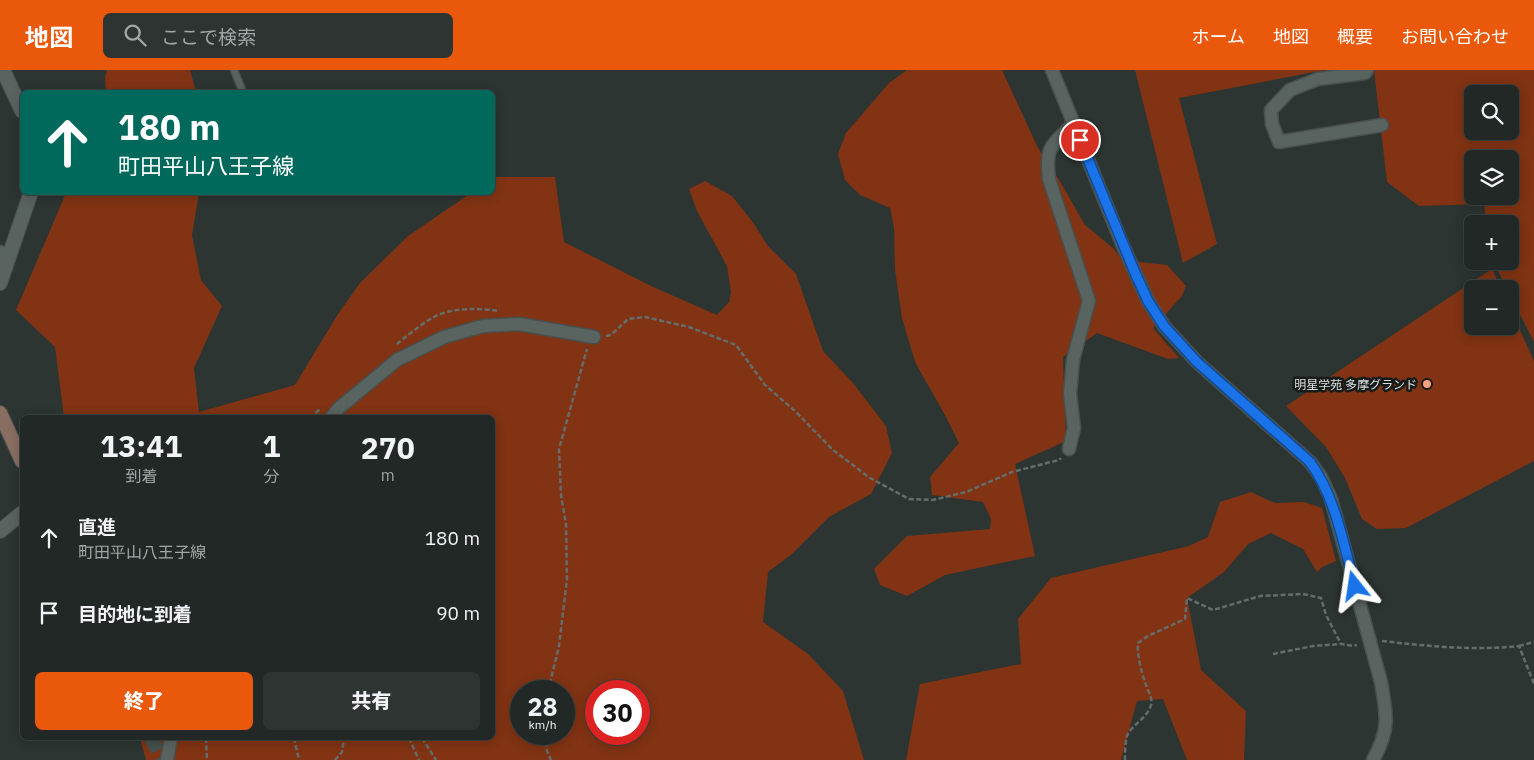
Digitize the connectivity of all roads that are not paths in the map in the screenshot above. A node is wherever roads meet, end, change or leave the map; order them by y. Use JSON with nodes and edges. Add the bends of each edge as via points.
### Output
{"nodes":[{"id":1,"x":3,"y":70,"type":"edge"},
{"id":2,"x":234,"y":70,"type":"edge"},
{"id":3,"x":1052,"y":70,"type":"edge"},
{"id":4,"x":1367,"y":70,"type":"edge"},
{"id":5,"x":242,"y":90,"type":"edge"},
{"id":6,"x":20,"y":107,"type":"edge"},
{"id":7,"x":1073,"y":124,"type":"junction"},
{"id":8,"x":1382,"y":125,"type":"dead end"},
{"id":9,"x":31,"y":195,"type":"edge"},
{"id":10,"x":0,"y":252,"type":"edge"},
{"id":11,"x":6,"y":268,"type":"junction"},
{"id":12,"x":0,"y":283,"type":"edge"},
{"id":13,"x":594,"y":337,"type":"road end"},
{"id":14,"x":0,"y":413,"type":"edge"},
{"id":15,"x":334,"y":415,"type":"edge"},
{"id":16,"x":1069,"y":449,"type":"road end"},
{"id":17,"x":20,"y":458,"type":"edge"},
{"id":18,"x":20,"y":515,"type":"edge"},
{"id":19,"x":0,"y":531,"type":"edge"},
{"id":20,"x":171,"y":740,"type":"edge"},
{"id":21,"x":167,"y":760,"type":"edge"},
{"id":22,"x":1373,"y":760,"type":"edge"}],
"edges":[{"from":1,"to":6,"type":"street"},
{"from":2,"to":5,"type":"lane"},
{"from":3,"to":7,"type":"street"},
{"from":4,"to":8,"type":"street","via":[[1365,73],[1318,79],[1290,90],[1272,110],[1272,124],[1279,142]]},
{"from":7,"to":16,"type":"street","via":[[1047,154],[1049,179],[1089,301],[1073,360],[1070,394],[1074,428]]},
{"from":7,"to":22,"type":"street","via":[[1123,246],[1148,301],[1164,326],[1191,356],[1310,462],[1321,477],[1334,508],[1381,682],[1386,730]]},
{"from":9,"to":11,"type":"street"},
{"from":10,"to":11,"type":"street"},
{"from":11,"to":12,"type":"street"},
{"from":13,"to":15,"type":"street","via":[[519,324],[483,326],[444,337],[397,360]]},
{"from":14,"to":17,"type":"main road"},
{"from":18,"to":19,"type":"street"},
{"from":20,"to":21,"type":"street"}]}
